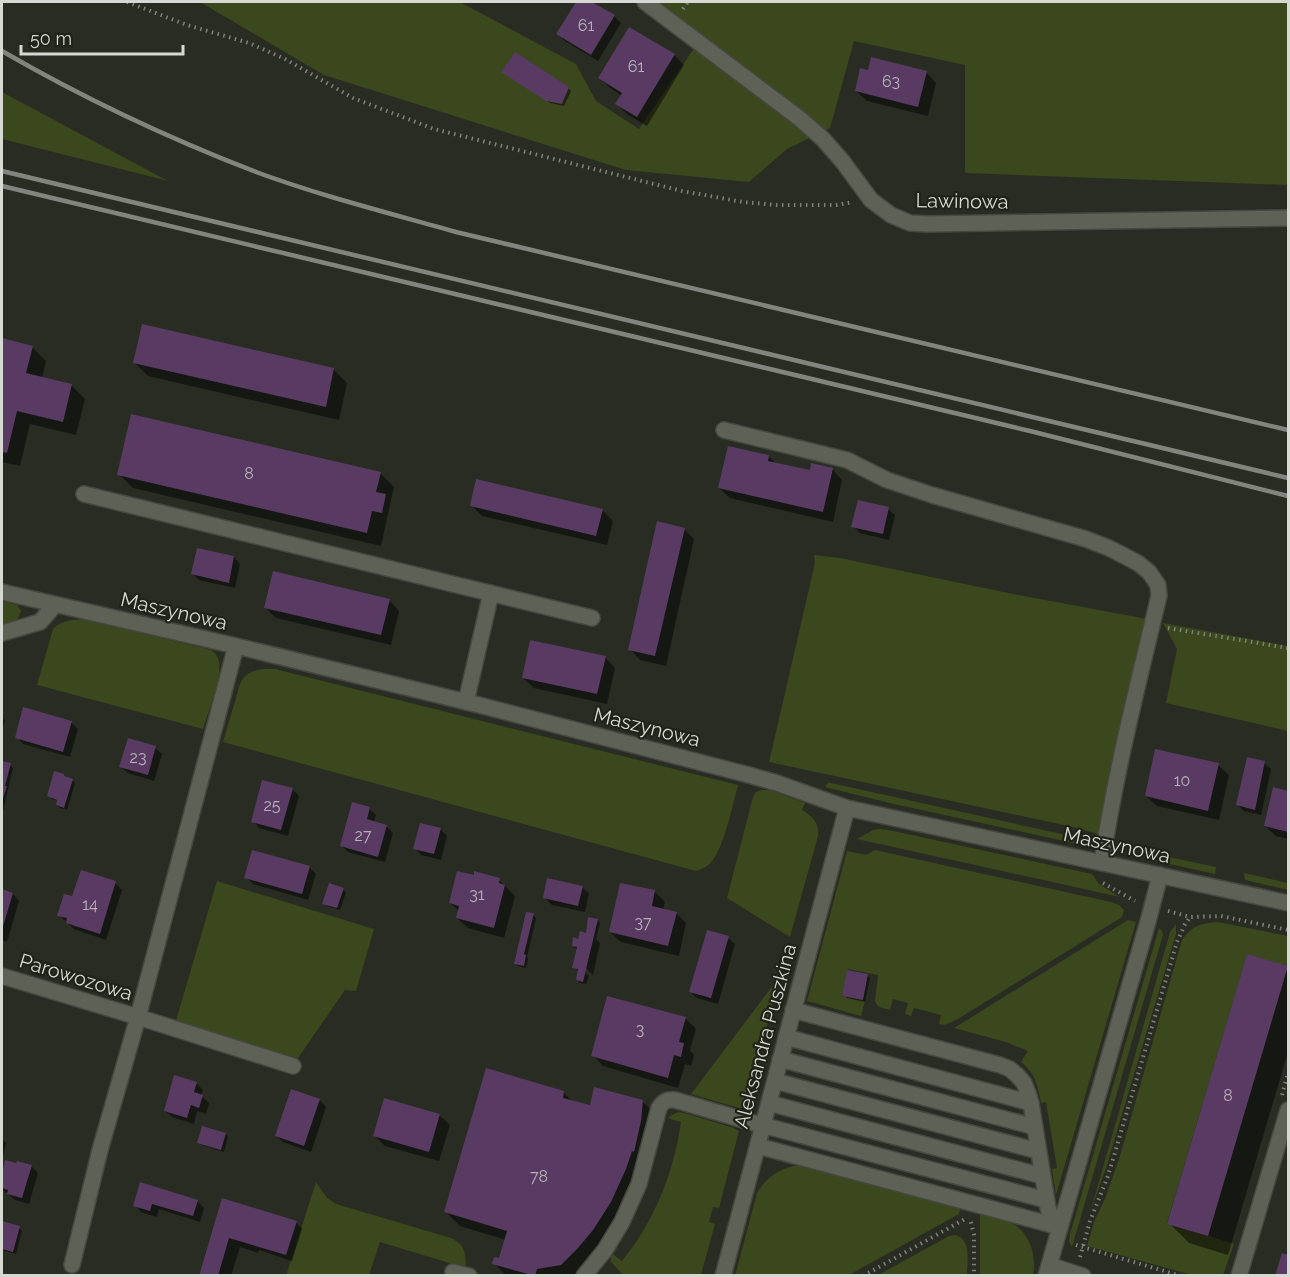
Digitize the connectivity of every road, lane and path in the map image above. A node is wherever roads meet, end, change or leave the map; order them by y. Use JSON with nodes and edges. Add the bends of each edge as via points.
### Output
{"nodes":[{"id":1,"x":127,"y":2,"type":"edge"},
{"id":2,"x":645,"y":2,"type":"edge"},
{"id":3,"x":871,"y":200,"type":"junction"},
{"id":4,"x":1288,"y":218,"type":"edge"},
{"id":5,"x":724,"y":430,"type":"dead end"},
{"id":6,"x":84,"y":494,"type":"dead end"},
{"id":7,"x":2,"y":592,"type":"edge"},
{"id":8,"x":491,"y":593,"type":"junction"},
{"id":9,"x":55,"y":605,"type":"junction"},
{"id":10,"x":592,"y":618,"type":"dead end"},
{"id":11,"x":1153,"y":626,"type":"junction"},
{"id":12,"x":2,"y":633,"type":"edge"},
{"id":13,"x":236,"y":646,"type":"junction"},
{"id":14,"x":1288,"y":648,"type":"edge"},
{"id":15,"x":466,"y":702,"type":"junction"},
{"id":16,"x":847,"y":808,"type":"junction"},
{"id":17,"x":1097,"y":862,"type":"junction"},
{"id":18,"x":1160,"y":875,"type":"junction"},
{"id":19,"x":1288,"y":903,"type":"edge"},
{"id":20,"x":1153,"y":906,"type":"junction"},
{"id":21,"x":1190,"y":917,"type":"junction"},
{"id":22,"x":1288,"y":930,"type":"edge"},
{"id":23,"x":2,"y":976,"type":"edge"},
{"id":24,"x":793,"y":1010,"type":"junction"},
{"id":25,"x":138,"y":1017,"type":"junction"},
{"id":26,"x":786,"y":1037,"type":"junction"},
{"id":27,"x":780,"y":1059,"type":"junction"},
{"id":28,"x":293,"y":1066,"type":"dead end"},
{"id":29,"x":775,"y":1081,"type":"junction"},
{"id":30,"x":769,"y":1102,"type":"junction"},
{"id":31,"x":1031,"y":1102,"type":"junction"},
{"id":32,"x":1288,"y":1110,"type":"edge"},
{"id":33,"x":763,"y":1124,"type":"junction"},
{"id":34,"x":1035,"y":1127,"type":"junction"},
{"id":35,"x":758,"y":1146,"type":"junction"},
{"id":36,"x":1038,"y":1151,"type":"junction"},
{"id":37,"x":1042,"y":1176,"type":"junction"},
{"id":38,"x":1046,"y":1200,"type":"junction"},
{"id":39,"x":1060,"y":1227,"type":"junction"},
{"id":40,"x":1076,"y":1245,"type":"dead end"},
{"id":41,"x":1082,"y":1247,"type":"junction"},
{"id":42,"x":72,"y":1265,"type":"dead end"},
{"id":43,"x":1047,"y":1270,"type":"edge"},
{"id":44,"x":453,"y":1272,"type":"dead end"},
{"id":45,"x":1079,"y":1274,"type":"edge"},
{"id":46,"x":469,"y":1275,"type":"edge"},
{"id":47,"x":584,"y":1275,"type":"edge"},
{"id":48,"x":723,"y":1275,"type":"edge"},
{"id":49,"x":863,"y":1275,"type":"edge"},
{"id":50,"x":974,"y":1275,"type":"edge"},
{"id":51,"x":1181,"y":1275,"type":"edge"},
{"id":52,"x":1239,"y":1275,"type":"edge"}],
"edges":[{"from":1,"to":3,"type":"path","via":[[249,43],[353,98],[434,129],[682,191],[743,202],[836,205]]},
{"from":2,"to":3,"type":"street","name":"Lawinowa","via":[[799,118],[830,147]]},
{"from":3,"to":4,"type":"street","name":"Lawinowa","via":[[910,223],[928,224]]},
{"from":5,"to":11,"type":"street","via":[[847,460],[887,480],[1109,548],[1138,563],[1158,585]]},
{"from":6,"to":8,"type":"street"},
{"from":7,"to":9,"type":"street","name":"Maszynowa"},
{"from":8,"to":10,"type":"street"},
{"from":8,"to":15,"type":"street"},
{"from":9,"to":12,"type":"street","via":[[39,622]]},
{"from":9,"to":13,"type":"street","name":"Maszynowa"},
{"from":11,"to":14,"type":"path"},
{"from":11,"to":17,"type":"street"},
{"from":13,"to":15,"type":"street","name":"Maszynowa"},
{"from":13,"to":25,"type":"street"},
{"from":15,"to":16,"type":"street","name":"Maszynowa","via":[[749,775]]},
{"from":16,"to":17,"type":"street","name":"Maszynowa"},
{"from":16,"to":24,"type":"street","name":"Aleksandra Puszkina"},
{"from":17,"to":18,"type":"street","name":"Maszynowa"},
{"from":17,"to":20,"type":"path","via":[[1096,874],[1101,881],[1135,901]]},
{"from":18,"to":19,"type":"street","name":"Maszynowa"},
{"from":18,"to":20,"type":"street"},
{"from":20,"to":21,"type":"path"},
{"from":20,"to":39,"type":"street"},
{"from":21,"to":22,"type":"path","via":[[1221,916]]},
{"from":21,"to":41,"type":"path","via":[[1178,942],[1108,1176]]},
{"from":23,"to":25,"type":"street","name":"Parowozowa"},
{"from":24,"to":26,"type":"street","name":"Aleksandra Puszkina"},
{"from":24,"to":31,"type":"street","via":[[1000,1065],[1024,1083]]},
{"from":25,"to":28,"type":"street","name":"Parowozowa"},
{"from":25,"to":42,"type":"street"},
{"from":26,"to":27,"type":"street","name":"Aleksandra Puszkina"},
{"from":26,"to":31,"type":"street"},
{"from":27,"to":29,"type":"street","name":"Aleksandra Puszkina"},
{"from":27,"to":34,"type":"street"},
{"from":29,"to":30,"type":"street","name":"Aleksandra Puszkina"},
{"from":29,"to":36,"type":"street"},
{"from":30,"to":33,"type":"street","name":"Aleksandra Puszkina"},
{"from":30,"to":37,"type":"street"},
{"from":31,"to":34,"type":"street"},
{"from":32,"to":52,"type":"street"},
{"from":33,"to":35,"type":"street","name":"Aleksandra Puszkina"},
{"from":33,"to":38,"type":"street"},
{"from":33,"to":47,"type":"street","via":[[675,1100],[662,1102],[639,1184],[622,1222]]},
{"from":34,"to":36,"type":"street"},
{"from":35,"to":39,"type":"street"},
{"from":35,"to":48,"type":"street","name":"Aleksandra Puszkina"},
{"from":36,"to":37,"type":"street"},
{"from":37,"to":38,"type":"street"},
{"from":38,"to":39,"type":"street"},
{"from":39,"to":43,"type":"street"},
{"from":40,"to":41,"type":"path"},
{"from":41,"to":45,"type":"path"},
{"from":41,"to":51,"type":"path"},
{"from":43,"to":45,"type":"street"},
{"from":44,"to":46,"type":"street"},
{"from":49,"to":50,"type":"path","via":[[969,1217],[974,1235]]}]}
